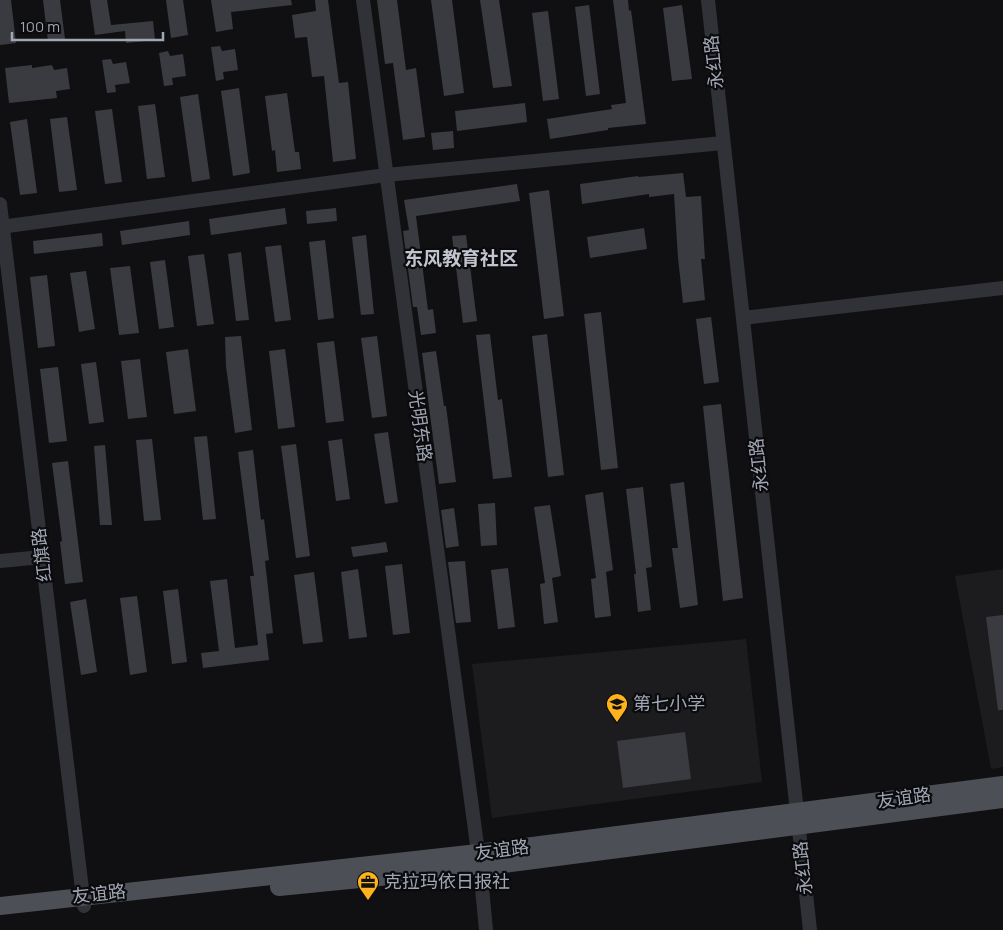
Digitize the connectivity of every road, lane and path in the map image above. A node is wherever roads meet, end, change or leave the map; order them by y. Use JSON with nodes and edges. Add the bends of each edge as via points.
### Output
{"nodes":[{"id":1,"x":362,"y":0,"type":"edge"},
{"id":2,"x":708,"y":0,"type":"edge"},
{"id":3,"x":723,"y":143,"type":"junction"},
{"id":4,"x":386,"y":175,"type":"junction"},
{"id":5,"x":0,"y":204,"type":"edge"},
{"id":6,"x":1,"y":227,"type":"edge"},
{"id":7,"x":1003,"y":288,"type":"edge"},
{"id":8,"x":743,"y":318,"type":"junction"},
{"id":9,"x":42,"y":557,"type":"junction"},
{"id":10,"x":0,"y":562,"type":"edge"},
{"id":11,"x":1003,"y":785,"type":"edge"},
{"id":12,"x":1003,"y":799,"type":"edge"},
{"id":13,"x":798,"y":819,"type":"junction"},
{"id":14,"x":479,"y":860,"type":"junction"},
{"id":15,"x":84,"y":901,"type":"junction"},
{"id":16,"x":0,"y":906,"type":"edge"},
{"id":17,"x":0,"y":916,"type":"edge"},
{"id":18,"x":486,"y":930,"type":"edge"},
{"id":19,"x":810,"y":930,"type":"edge"}],
"edges":[{"from":1,"to":4,"type":"street","name":"光明东路"},
{"from":2,"to":3,"type":"street","name":"永红路"},
{"from":3,"to":4,"type":"street"},
{"from":3,"to":8,"type":"street","name":"永红路"},
{"from":4,"to":6,"type":"street"},
{"from":4,"to":14,"type":"street","name":"光明东路"},
{"from":5,"to":6,"type":"street","name":"红旗路"},
{"from":6,"to":9,"type":"street","name":"红旗路"},
{"from":7,"to":8,"type":"street"},
{"from":8,"to":13,"type":"street","name":"永红路"},
{"from":9,"to":10,"type":"street"},
{"from":9,"to":15,"type":"street","name":"红旗路"},
{"from":11,"to":13,"type":"main road","name":"友谊路"},
{"from":12,"to":13,"type":"main road","name":"友谊路"},
{"from":13,"to":14,"type":"main road","name":"友谊路"},
{"from":13,"to":19,"type":"street","name":"永红路"},
{"from":14,"to":15,"type":"main road","name":"友谊路"},
{"from":14,"to":18,"type":"street","name":"光明东路"},
{"from":15,"to":16,"type":"main road","name":"友谊路"},
{"from":15,"to":17,"type":"main road","name":"友谊路"}]}
